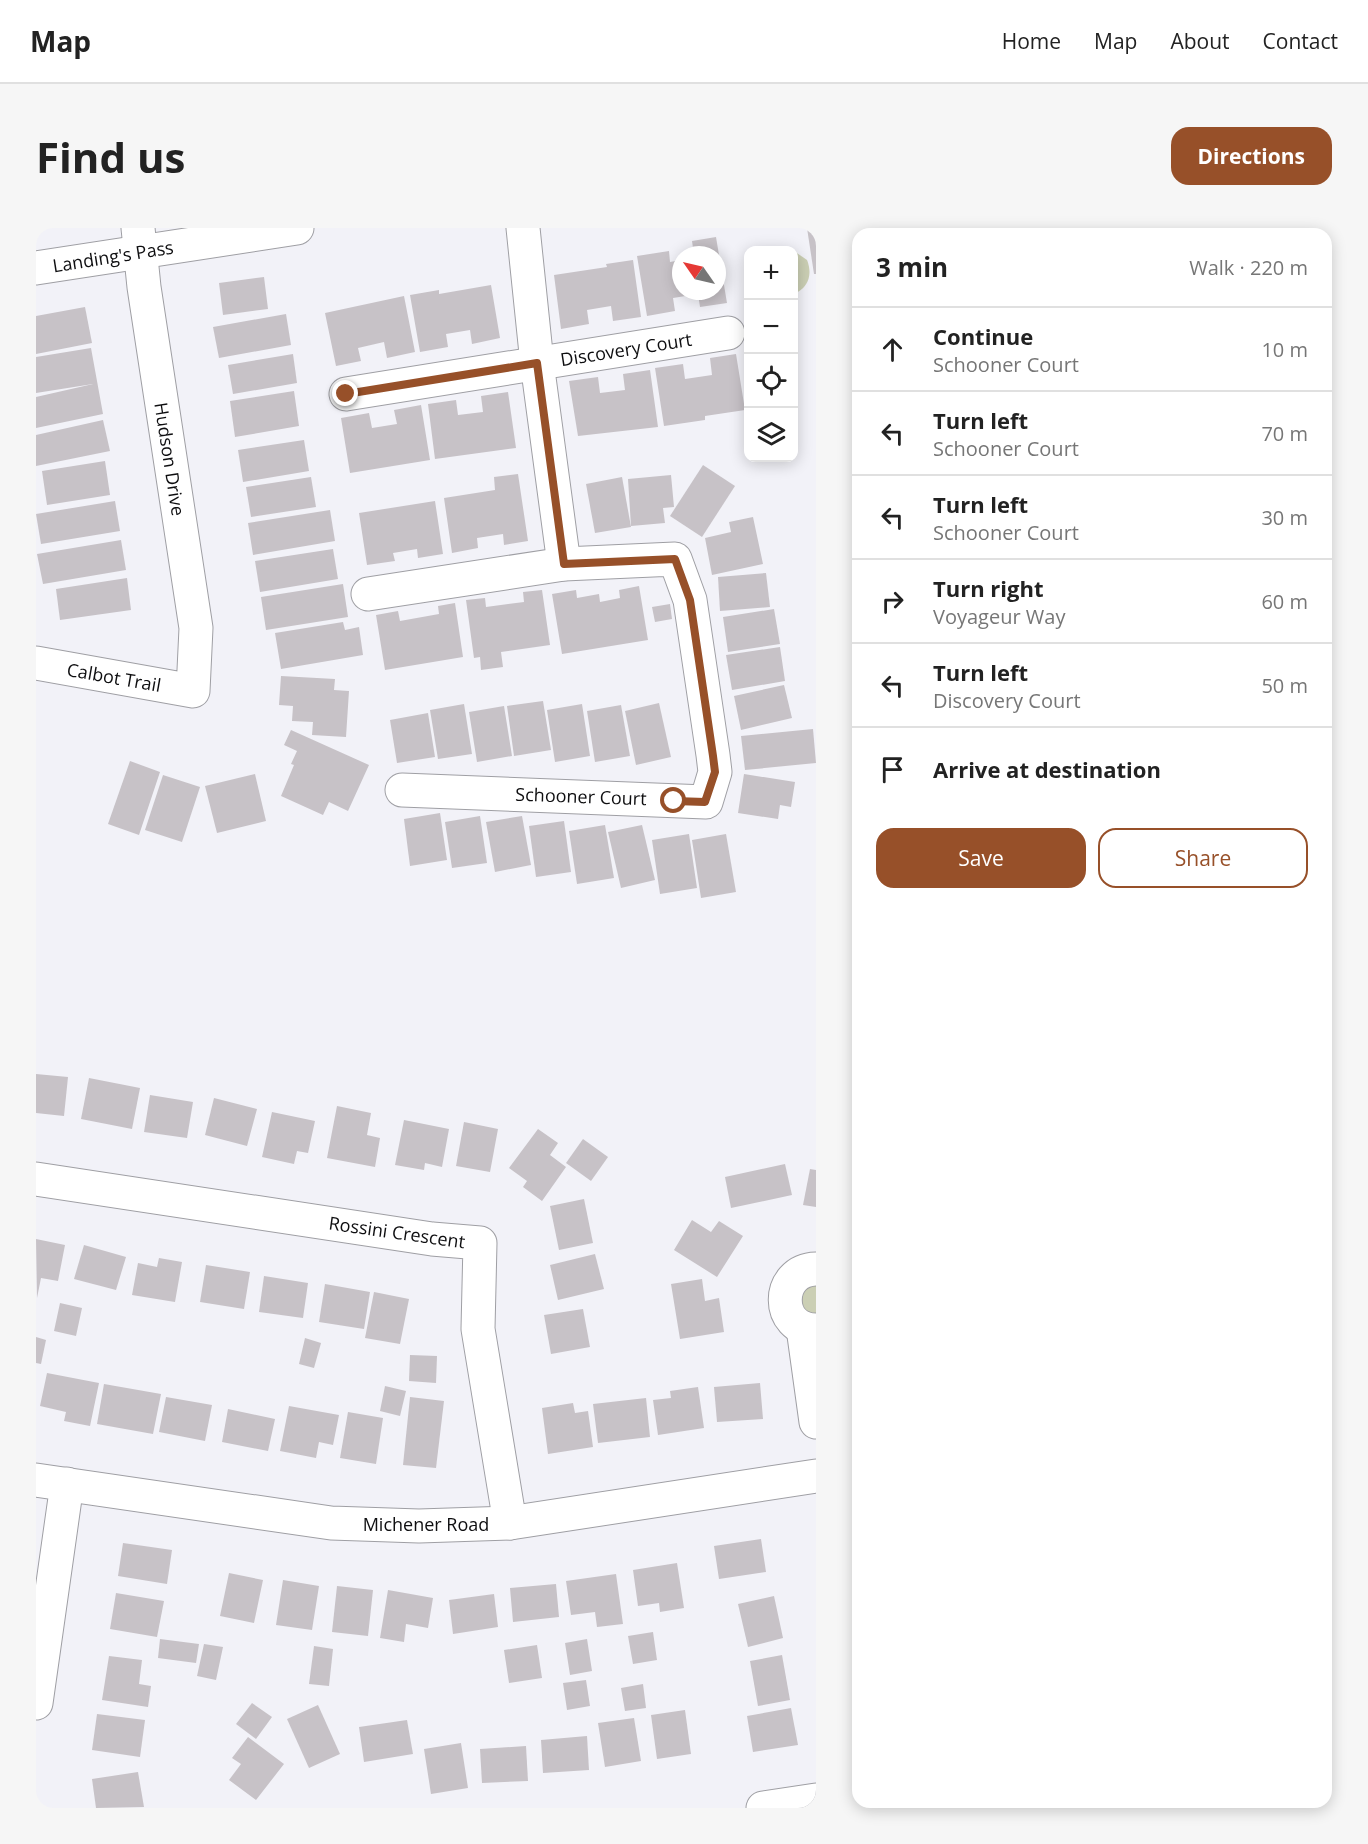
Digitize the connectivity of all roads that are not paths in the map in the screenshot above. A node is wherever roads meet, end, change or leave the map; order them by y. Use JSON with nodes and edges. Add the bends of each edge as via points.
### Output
{"nodes":[{"id":1,"x":297,"y":228,"type":"edge"},
{"id":2,"x":523,"y":228,"type":"edge"},
{"id":3,"x":139,"y":240,"type":"edge"},
{"id":4,"x":36,"y":268,"type":"edge"},
{"id":5,"x":728,"y":333,"type":"dead end"},
{"id":6,"x":537,"y":363,"type":"junction"},
{"id":7,"x":346,"y":394,"type":"dead end"},
{"id":8,"x":564,"y":564,"type":"junction"},
{"id":9,"x":368,"y":594,"type":"dead end"},
{"id":10,"x":36,"y":663,"type":"edge"},
{"id":11,"x":193,"y":691,"type":"joint"},
{"id":12,"x":402,"y":790,"type":"dead end"},
{"id":13,"x":36,"y":1179,"type":"edge"},
{"id":14,"x":816,"y":1269,"type":"edge"},
{"id":15,"x":810,"y":1329,"type":"edge"},
{"id":16,"x":816,"y":1422,"type":"edge"},
{"id":17,"x":816,"y":1476,"type":"edge"},
{"id":18,"x":52,"y":1481,"type":"edge"},
{"id":19,"x":510,"y":1523,"type":"junction"},
{"id":20,"x":36,"y":1703,"type":"edge"},
{"id":21,"x":816,"y":1800,"type":"edge"},
{"id":22,"x":763,"y":1808,"type":"edge"}],
"edges":[{"from":1,"to":3,"type":"street","name":"Landing's Pass"},
{"from":2,"to":6,"type":"street"},
{"from":3,"to":4,"type":"street","name":"Landing's Pass"},
{"from":3,"to":11,"type":"street","name":"Hudson Drive","via":[[196,628]]},
{"from":5,"to":6,"type":"street","name":"Discovery Court"},
{"from":6,"to":7,"type":"street","name":"Discovery Court"},
{"from":6,"to":8,"type":"street"},
{"from":8,"to":9,"type":"street","name":"Schooner Court"},
{"from":8,"to":12,"type":"street","name":"Schooner Court","via":[[675,559],[690,600],[715,772],[705,802]]},
{"from":10,"to":11,"type":"street","name":"Calbot Trail"},
{"from":13,"to":19,"type":"street","name":"Rossini Crescent","via":[[480,1243],[478,1329]]},
{"from":14,"to":15,"type":"street","via":[[796,1275],[785,1290],[784,1299],[789,1317]]},
{"from":15,"to":16,"type":"street"},
{"from":17,"to":19,"type":"street","name":"Michener Road"},
{"from":18,"to":19,"type":"street","name":"Michener Road","via":[[331,1523]]},
{"from":18,"to":20,"type":"street"},
{"from":21,"to":22,"type":"street"}]}
